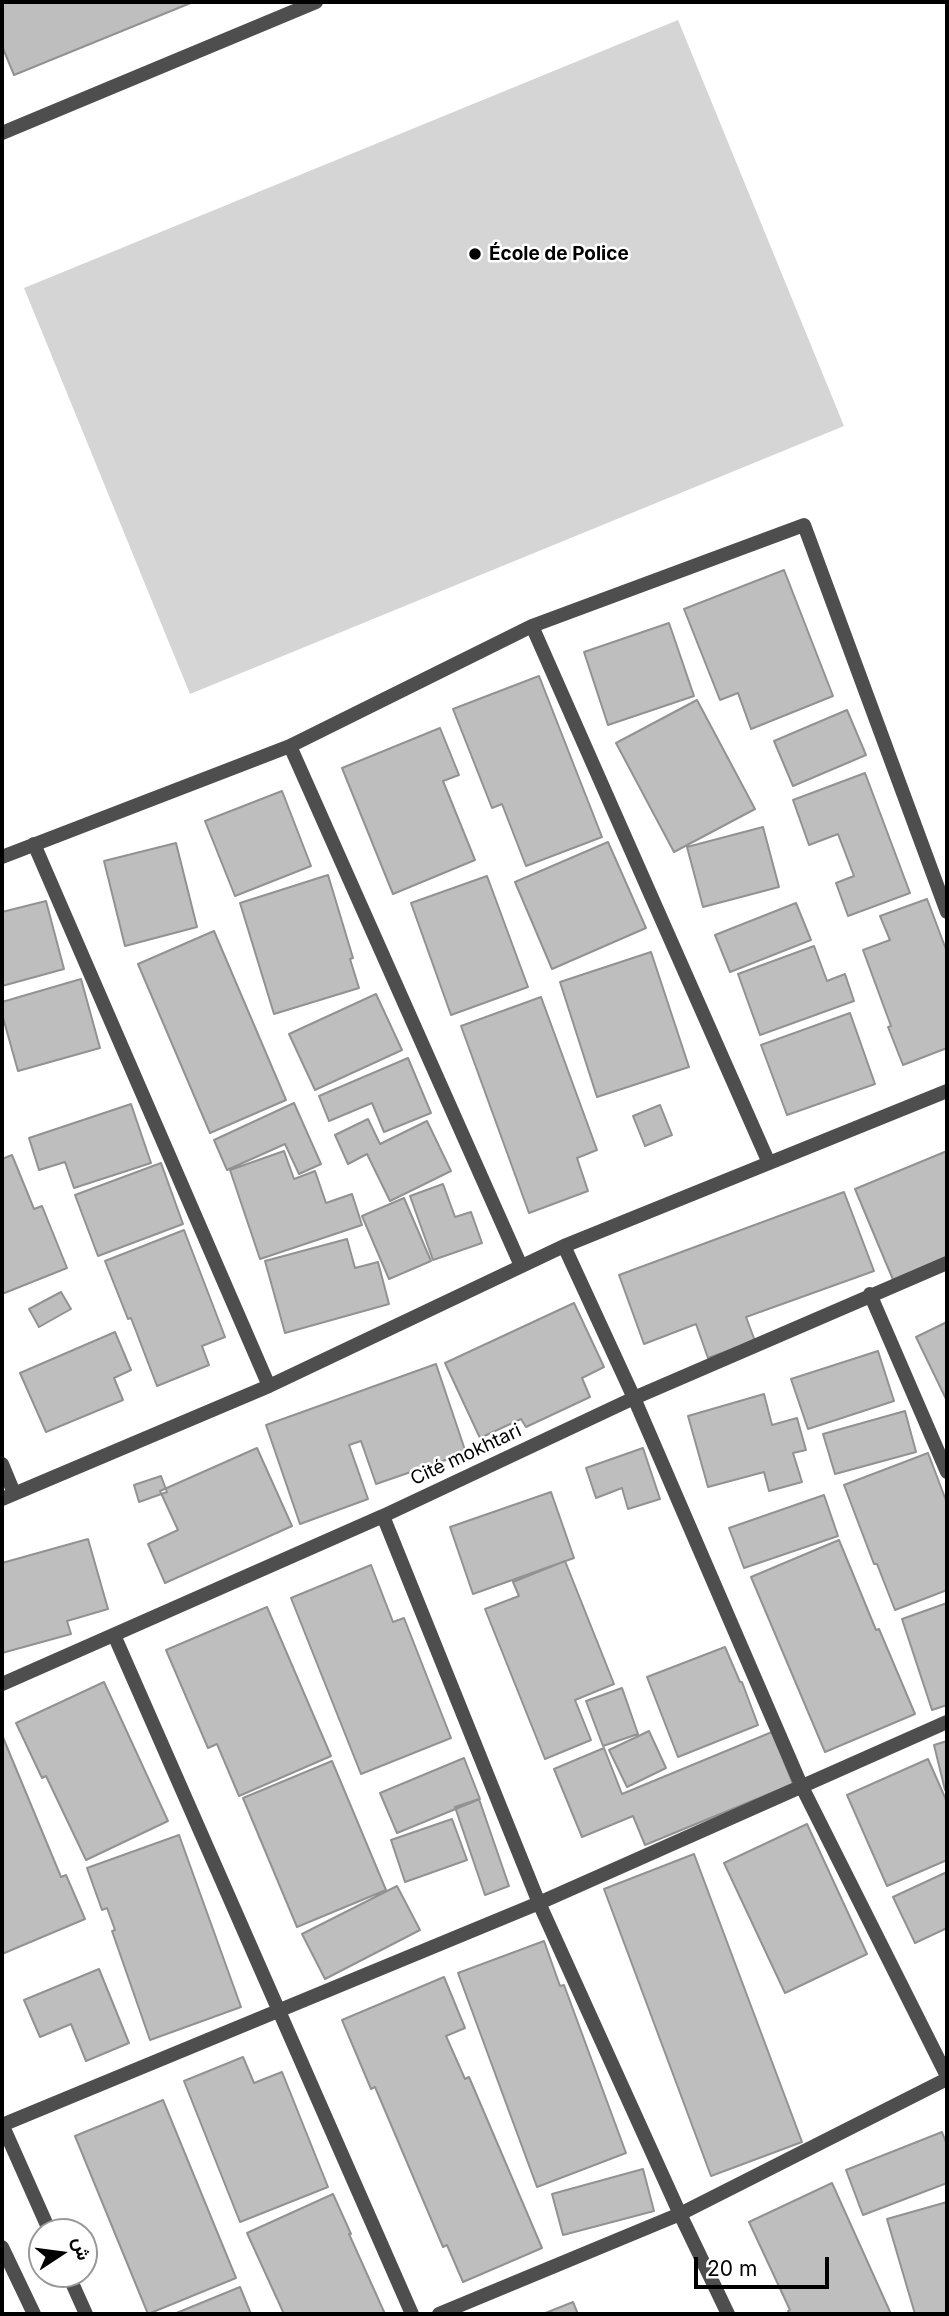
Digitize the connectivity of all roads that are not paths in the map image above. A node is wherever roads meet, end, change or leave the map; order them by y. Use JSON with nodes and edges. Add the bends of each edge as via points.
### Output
{"nodes":[{"id":1,"x":316,"y":2,"type":"edge"},
{"id":2,"x":2,"y":132,"type":"edge"},
{"id":3,"x":532,"y":626,"type":"junction"},
{"id":4,"x":290,"y":746,"type":"junction"},
{"id":5,"x":34,"y":844,"type":"junction"},
{"id":6,"x":2,"y":857,"type":"edge"},
{"id":7,"x":947,"y":912,"type":"edge"},
{"id":8,"x":947,"y":1091,"type":"edge"},
{"id":9,"x":769,"y":1163,"type":"junction"},
{"id":10,"x":564,"y":1247,"type":"junction"},
{"id":11,"x":947,"y":1262,"type":"edge"},
{"id":12,"x":521,"y":1266,"type":"junction"},
{"id":13,"x":870,"y":1294,"type":"junction"},
{"id":14,"x":269,"y":1386,"type":"junction"},
{"id":15,"x":634,"y":1398,"type":"junction"},
{"id":16,"x":2,"y":1464,"type":"edge"},
{"id":17,"x":947,"y":1472,"type":"edge"},
{"id":18,"x":8,"y":1496,"type":"edge"},
{"id":19,"x":383,"y":1516,"type":"junction"},
{"id":20,"x":114,"y":1635,"type":"junction"},
{"id":21,"x":2,"y":1684,"type":"edge"},
{"id":22,"x":947,"y":1721,"type":"edge"},
{"id":23,"x":801,"y":1785,"type":"junction"},
{"id":24,"x":539,"y":1903,"type":"junction"},
{"id":25,"x":279,"y":2012,"type":"junction"},
{"id":26,"x":947,"y":2078,"type":"edge"},
{"id":27,"x":2,"y":2125,"type":"edge"},
{"id":28,"x":680,"y":2214,"type":"junction"},
{"id":29,"x":44,"y":2218,"type":"edge"},
{"id":30,"x":2,"y":2247,"type":"edge"},
{"id":31,"x":74,"y":2288,"type":"edge"},
{"id":32,"x":34,"y":2314,"type":"edge"},
{"id":33,"x":86,"y":2314,"type":"edge"},
{"id":34,"x":412,"y":2314,"type":"edge"},
{"id":35,"x":439,"y":2314,"type":"edge"},
{"id":36,"x":728,"y":2314,"type":"edge"}],
"edges":[{"from":1,"to":2,"type":"street"},
{"from":3,"to":4,"type":"street"},
{"from":3,"to":7,"type":"street","via":[[804,525]]},
{"from":3,"to":9,"type":"street"},
{"from":4,"to":5,"type":"street"},
{"from":4,"to":12,"type":"street"},
{"from":5,"to":6,"type":"street"},
{"from":5,"to":14,"type":"street"},
{"from":8,"to":9,"type":"street"},
{"from":9,"to":10,"type":"street"},
{"from":10,"to":12,"type":"street"},
{"from":10,"to":15,"type":"street"},
{"from":11,"to":13,"type":"street","name":"Cité mokhtari"},
{"from":12,"to":14,"type":"street"},
{"from":13,"to":15,"type":"street","name":"Cité mokhtari"},
{"from":13,"to":17,"type":"street"},
{"from":14,"to":18,"type":"street"},
{"from":15,"to":19,"type":"street","name":"Cité mokhtari"},
{"from":15,"to":23,"type":"street"},
{"from":16,"to":18,"type":"street"},
{"from":19,"to":20,"type":"street","name":"Cité mokhtari"},
{"from":19,"to":24,"type":"street"},
{"from":20,"to":21,"type":"street","name":"Cité mokhtari"},
{"from":20,"to":25,"type":"street"},
{"from":22,"to":23,"type":"street"},
{"from":23,"to":24,"type":"street"},
{"from":23,"to":26,"type":"street"},
{"from":24,"to":25,"type":"street"},
{"from":24,"to":28,"type":"street"},
{"from":25,"to":27,"type":"street"},
{"from":25,"to":34,"type":"street"},
{"from":26,"to":28,"type":"street"},
{"from":27,"to":29,"type":"street"},
{"from":28,"to":35,"type":"street"},
{"from":28,"to":36,"type":"street"},
{"from":30,"to":32,"type":"street"},
{"from":31,"to":33,"type":"street"}]}
